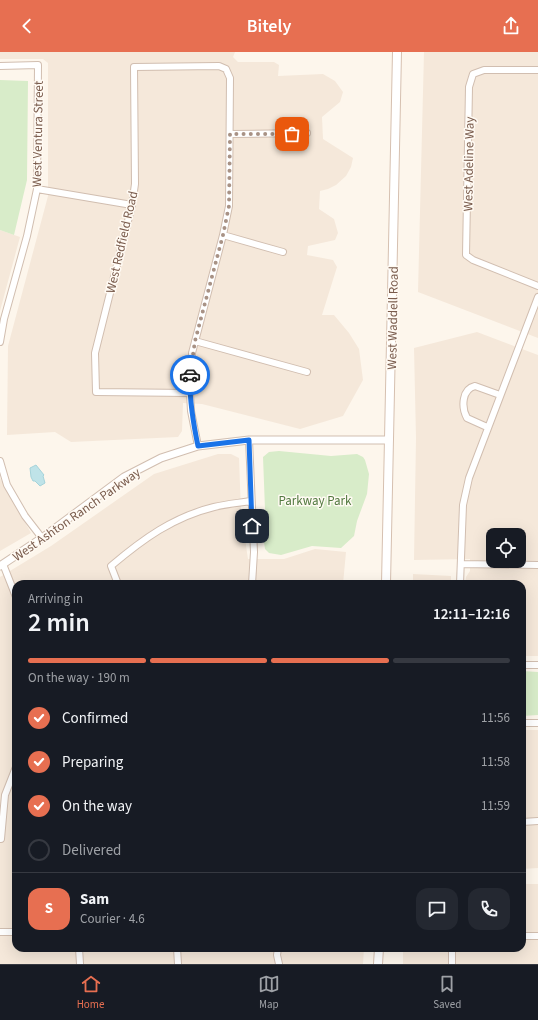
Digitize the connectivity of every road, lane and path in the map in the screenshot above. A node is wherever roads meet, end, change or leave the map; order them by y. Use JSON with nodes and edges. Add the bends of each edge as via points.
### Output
{"nodes":[{"id":1,"x":397,"y":52,"type":"edge"},
{"id":2,"x":0,"y":66,"type":"edge"},
{"id":3,"x":538,"y":70,"type":"edge"},
{"id":4,"x":230,"y":134,"type":"junction"},
{"id":5,"x":307,"y":134,"type":"dead end"},
{"id":6,"x":37,"y":189,"type":"junction"},
{"id":7,"x":132,"y":205,"type":"junction"},
{"id":8,"x":223,"y":235,"type":"junction"},
{"id":9,"x":283,"y":252,"type":"dead end"},
{"id":10,"x":538,"y":286,"type":"edge"},
{"id":11,"x":538,"y":297,"type":"edge"},
{"id":12,"x":195,"y":341,"type":"junction"},
{"id":13,"x":0,"y":342,"type":"edge"},
{"id":14,"x":307,"y":372,"type":"dead end"},
{"id":15,"x":190,"y":393,"type":"junction"},
{"id":16,"x":500,"y":395,"type":"junction"},
{"id":17,"x":487,"y":427,"type":"junction"},
{"id":18,"x":249,"y":440,"type":"junction"},
{"id":19,"x":389,"y":440,"type":"junction"},
{"id":20,"x":198,"y":446,"type":"junction"},
{"id":21,"x":0,"y":461,"type":"edge"},
{"id":22,"x":7,"y":485,"type":"junction"},
{"id":23,"x":0,"y":486,"type":"edge"},
{"id":24,"x":251,"y":501,"type":"junction"},
{"id":25,"x":42,"y":538,"type":"junction"},
{"id":26,"x":461,"y":564,"type":"junction"},
{"id":27,"x":2,"y":565,"type":"edge"},
{"id":28,"x":538,"y":565,"type":"edge"},
{"id":29,"x":116,"y":580,"type":"edge"},
{"id":30,"x":252,"y":580,"type":"edge"},
{"id":31,"x":386,"y":580,"type":"edge"},
{"id":32,"x":460,"y":580,"type":"edge"},
{"id":33,"x":12,"y":588,"type":"edge"},
{"id":34,"x":526,"y":665,"type":"edge"},
{"id":35,"x":538,"y":665,"type":"edge"},
{"id":36,"x":526,"y":723,"type":"edge"},
{"id":37,"x":538,"y":723,"type":"edge"},
{"id":38,"x":12,"y":777,"type":"edge"},
{"id":39,"x":526,"y":822,"type":"edge"},
{"id":40,"x":538,"y":822,"type":"edge"},
{"id":41,"x":1,"y":839,"type":"edge"},
{"id":42,"x":0,"y":932,"type":"edge"},
{"id":43,"x":12,"y":932,"type":"edge"},
{"id":44,"x":526,"y":936,"type":"edge"},
{"id":45,"x":538,"y":936,"type":"edge"},
{"id":46,"x":79,"y":952,"type":"edge"},
{"id":47,"x":177,"y":952,"type":"edge"},
{"id":48,"x":277,"y":952,"type":"edge"},
{"id":49,"x":379,"y":952,"type":"edge"},
{"id":50,"x":452,"y":952,"type":"edge"},
{"id":51,"x":80,"y":964,"type":"edge"},
{"id":52,"x":178,"y":964,"type":"edge"},
{"id":53,"x":279,"y":964,"type":"edge"},
{"id":54,"x":378,"y":964,"type":"edge"},
{"id":55,"x":452,"y":964,"type":"edge"}],
"edges":[{"from":1,"to":19,"type":"main road","name":"West Waddell Road"},
{"from":2,"to":6,"type":"street","name":"West Ventura Street","via":[[38,65]]},
{"from":3,"to":10,"type":"street","name":"West Adeline Way","via":[[484,70],[473,74],[469,87],[466,255]]},
{"from":4,"to":5,"type":"street"},
{"from":4,"to":7,"type":"street","name":"West Redfield Road","via":[[230,78],[226,69],[219,66],[134,67]]},
{"from":4,"to":8,"type":"street","via":[[229,206]]},
{"from":6,"to":7,"type":"street"},
{"from":6,"to":13,"type":"street","name":"West Ventura Street"},
{"from":7,"to":15,"type":"street","name":"West Redfield Road","via":[[95,353],[96,392]]},
{"from":8,"to":9,"type":"street"},
{"from":8,"to":12,"type":"street"},
{"from":11,"to":16,"type":"street"},
{"from":12,"to":14,"type":"street"},
{"from":12,"to":15,"type":"street"},
{"from":15,"to":20,"type":"street"},
{"from":16,"to":17,"type":"street"},
{"from":16,"to":17,"type":"street","via":[[475,386],[466,392],[464,409],[467,418]]},
{"from":17,"to":26,"type":"street","via":[[469,478],[463,505]]},
{"from":18,"to":19,"type":"street","name":"West Ashton Ranch Parkway"},
{"from":18,"to":20,"type":"street","name":"West Ashton Ranch Parkway"},
{"from":18,"to":24,"type":"street"},
{"from":19,"to":31,"type":"main road","name":"West Waddell Road"},
{"from":20,"to":25,"type":"street","name":"West Ashton Ranch Parkway","via":[[160,458],[124,477]]},
{"from":21,"to":22,"type":"street"},
{"from":22,"to":23,"type":"street"},
{"from":22,"to":25,"type":"street","via":[[25,516]]},
{"from":24,"to":29,"type":"street","via":[[214,507],[170,523],[137,544],[111,566]]},
{"from":24,"to":30,"type":"street","via":[[254,552]]},
{"from":25,"to":27,"type":"street","name":"West Ashton Ranch Parkway"},
{"from":26,"to":28,"type":"street"},
{"from":26,"to":32,"type":"street"},
{"from":27,"to":33,"type":"street"},
{"from":34,"to":35,"type":"street"},
{"from":36,"to":37,"type":"street"},
{"from":38,"to":41,"type":"street","via":[[5,795]]},
{"from":39,"to":40,"type":"street"},
{"from":42,"to":43,"type":"street"},
{"from":44,"to":45,"type":"street"},
{"from":46,"to":51,"type":"street"},
{"from":47,"to":52,"type":"street"},
{"from":48,"to":53,"type":"street"},
{"from":49,"to":54,"type":"main road"},
{"from":50,"to":55,"type":"street"}]}
